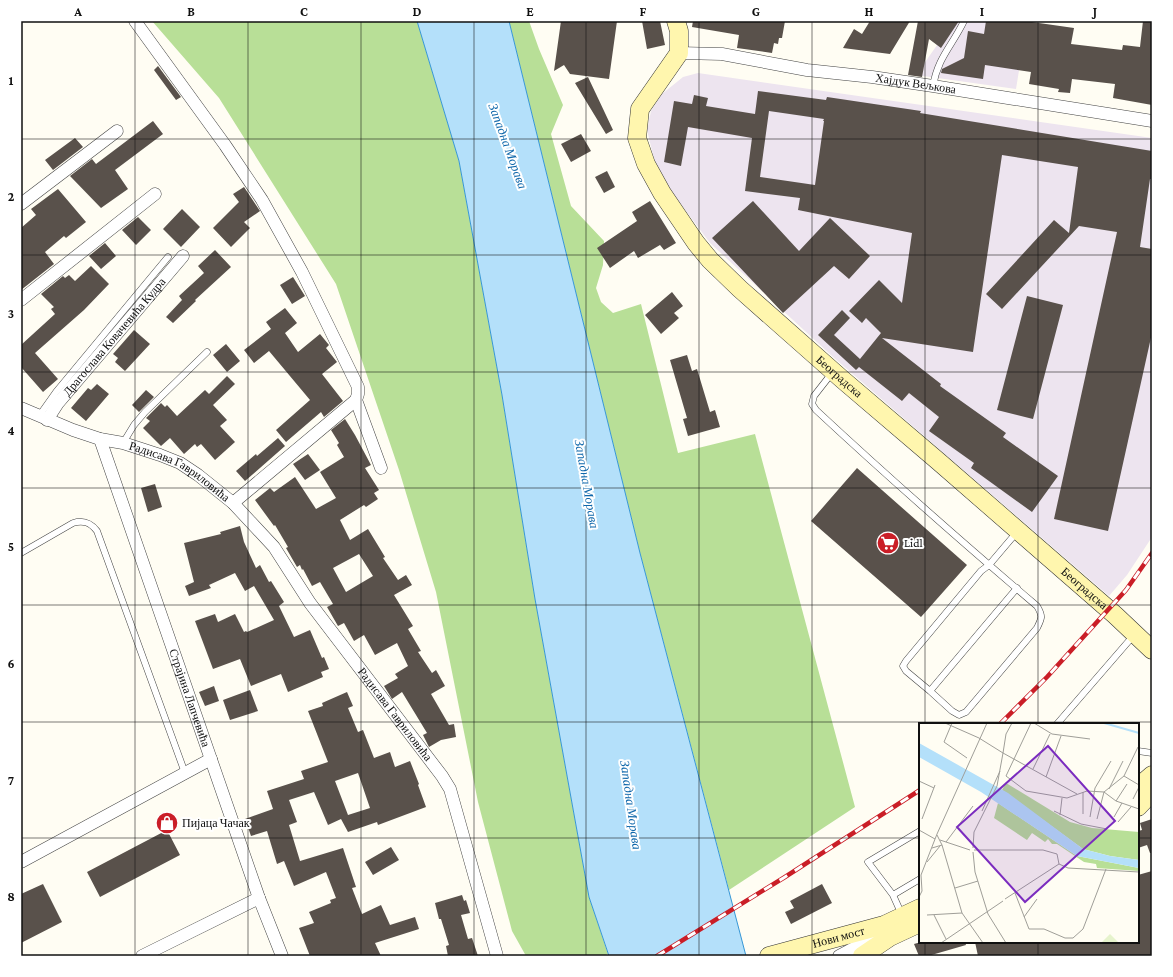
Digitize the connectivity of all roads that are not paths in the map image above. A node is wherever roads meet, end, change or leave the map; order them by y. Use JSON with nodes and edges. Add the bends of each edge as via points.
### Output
{"nodes":[{"id":1,"x":135,"y":21,"type":"edge"},
{"id":2,"x":676,"y":21,"type":"edge"},
{"id":3,"x":964,"y":21,"type":"edge"},
{"id":4,"x":679,"y":53,"type":"junction"},
{"id":5,"x":933,"y":86,"type":"junction"},
{"id":6,"x":1152,"y":121,"type":"edge"},
{"id":7,"x":117,"y":131,"type":"dead end"},
{"id":8,"x":155,"y":194,"type":"dead end"},
{"id":9,"x":21,"y":204,"type":"edge"},
{"id":10,"x":183,"y":256,"type":"dead end"},
{"id":11,"x":168,"y":257,"type":"dead end"},
{"id":12,"x":21,"y":300,"type":"edge"},
{"id":13,"x":207,"y":352,"type":"dead end"},
{"id":14,"x":833,"y":371,"type":"junction"},
{"id":15,"x":356,"y":400,"type":"junction"},
{"id":16,"x":21,"y":408,"type":"edge"},
{"id":17,"x":43,"y":418,"type":"junction"},
{"id":18,"x":100,"y":439,"type":"junction"},
{"id":19,"x":123,"y":443,"type":"junction"},
{"id":20,"x":381,"y":468,"type":"dead end"},
{"id":21,"x":234,"y":503,"type":"junction"},
{"id":22,"x":1018,"y":531,"type":"junction"},
{"id":23,"x":21,"y":553,"type":"edge"},
{"id":24,"x":989,"y":565,"type":"junction"},
{"id":25,"x":1017,"y":588,"type":"junction"},
{"id":26,"x":1135,"y":633,"type":"junction"},
{"id":27,"x":1152,"y":650,"type":"edge"},
{"id":28,"x":930,"y":691,"type":"junction"},
{"id":29,"x":1057,"y":723,"type":"edge"},
{"id":30,"x":1139,"y":751,"type":"edge"},
{"id":31,"x":1152,"y":752,"type":"edge"},
{"id":32,"x":211,"y":759,"type":"junction"},
{"id":33,"x":185,"y":773,"type":"junction"},
{"id":34,"x":1152,"y":776,"type":"edge"},
{"id":35,"x":1139,"y":786,"type":"edge"},
{"id":36,"x":1152,"y":792,"type":"edge"},
{"id":37,"x":1139,"y":806,"type":"edge"},
{"id":38,"x":919,"y":832,"type":"edge"},
{"id":39,"x":21,"y":862,"type":"edge"},
{"id":40,"x":919,"y":880,"type":"edge"},
{"id":41,"x":893,"y":895,"type":"junction"},
{"id":42,"x":259,"y":898,"type":"junction"},
{"id":43,"x":919,"y":908,"type":"edge"},
{"id":44,"x":902,"y":916,"type":"junction"},
{"id":45,"x":919,"y":923,"type":"edge"},
{"id":46,"x":887,"y":931,"type":"junction"},
{"id":47,"x":142,"y":956,"type":"edge"},
{"id":48,"x":282,"y":956,"type":"edge"},
{"id":49,"x":497,"y":956,"type":"edge"},
{"id":50,"x":770,"y":956,"type":"edge"},
{"id":51,"x":838,"y":956,"type":"edge"},
{"id":52,"x":862,"y":956,"type":"edge"}],
"edges":[{"from":1,"to":15,"type":"street","via":[[262,200],[302,272],[358,387]]},
{"from":2,"to":4,"type":"street","via":[[679,31]]},
{"from":3,"to":5,"type":"lane","via":[[942,57],[935,72]]},
{"from":4,"to":5,"type":"street","name":"Хајдук Вељкова","via":[[722,54],[807,70]]},
{"from":4,"to":14,"type":"street","name":"Београдска","via":[[640,109],[637,138],[646,164],[662,193],[710,260]]},
{"from":5,"to":6,"type":"street","name":"Хајдук Вељкова"},
{"from":7,"to":9,"type":"street"},
{"from":8,"to":12,"type":"street"},
{"from":10,"to":17,"type":"street","name":"Драгослава Ковачевића Кудра"},
{"from":11,"to":17,"type":"lane","via":[[56,392]]},
{"from":13,"to":19,"type":"lane","name":"Радисава Гавриловића","via":[[145,412]]},
{"from":14,"to":22,"type":"street","name":"Београдска"},
{"from":14,"to":24,"type":"lane","via":[[814,396],[812,404],[816,410]]},
{"from":15,"to":20,"type":"street"},
{"from":15,"to":21,"type":"street","name":"Радисава Гавриловића"},
{"from":16,"to":17,"type":"street"},
{"from":17,"to":18,"type":"street"},
{"from":18,"to":19,"type":"street","name":"Радисава Гавриловића"},
{"from":18,"to":32,"type":"street","name":"Страјина Лапчевића"},
{"from":19,"to":21,"type":"street","name":"Радисава Гавриловића","via":[[180,463]]},
{"from":21,"to":49,"type":"street","name":"Радисава Гавриловића","via":[[274,547],[310,603],[450,789]]},
{"from":22,"to":24,"type":"lane"},
{"from":22,"to":26,"type":"street","name":"Београдска"},
{"from":23,"to":33,"type":"lane","via":[[73,523],[83,521],[97,531]]},
{"from":24,"to":25,"type":"lane"},
{"from":24,"to":28,"type":"lane","via":[[981,571],[903,666],[906,672]]},
{"from":25,"to":28,"type":"lane"},
{"from":25,"to":28,"type":"lane","via":[[1041,612],[1042,619],[1037,628],[966,712],[959,715],[952,711]]},
{"from":26,"to":27,"type":"street","name":"Београдска"},
{"from":26,"to":29,"type":"lane"},
{"from":30,"to":31,"type":"lane"},
{"from":32,"to":33,"type":"street"},
{"from":32,"to":42,"type":"street","name":"Страјина Лапчевића"},
{"from":33,"to":39,"type":"street"},
{"from":34,"to":35,"type":"street"},
{"from":36,"to":37,"type":"street"},
{"from":38,"to":41,"type":"lane","via":[[868,862]]},
{"from":40,"to":41,"type":"lane"},
{"from":41,"to":44,"type":"lane"},
{"from":42,"to":47,"type":"street"},
{"from":42,"to":48,"type":"street","name":"Страјина Лапчевића"},
{"from":43,"to":44,"type":"street"},
{"from":44,"to":46,"type":"street"},
{"from":45,"to":46,"type":"street"},
{"from":46,"to":50,"type":"street","name":"Нови мост"},
{"from":46,"to":51,"type":"street"},
{"from":46,"to":52,"type":"street","name":"Нови мост"}]}
